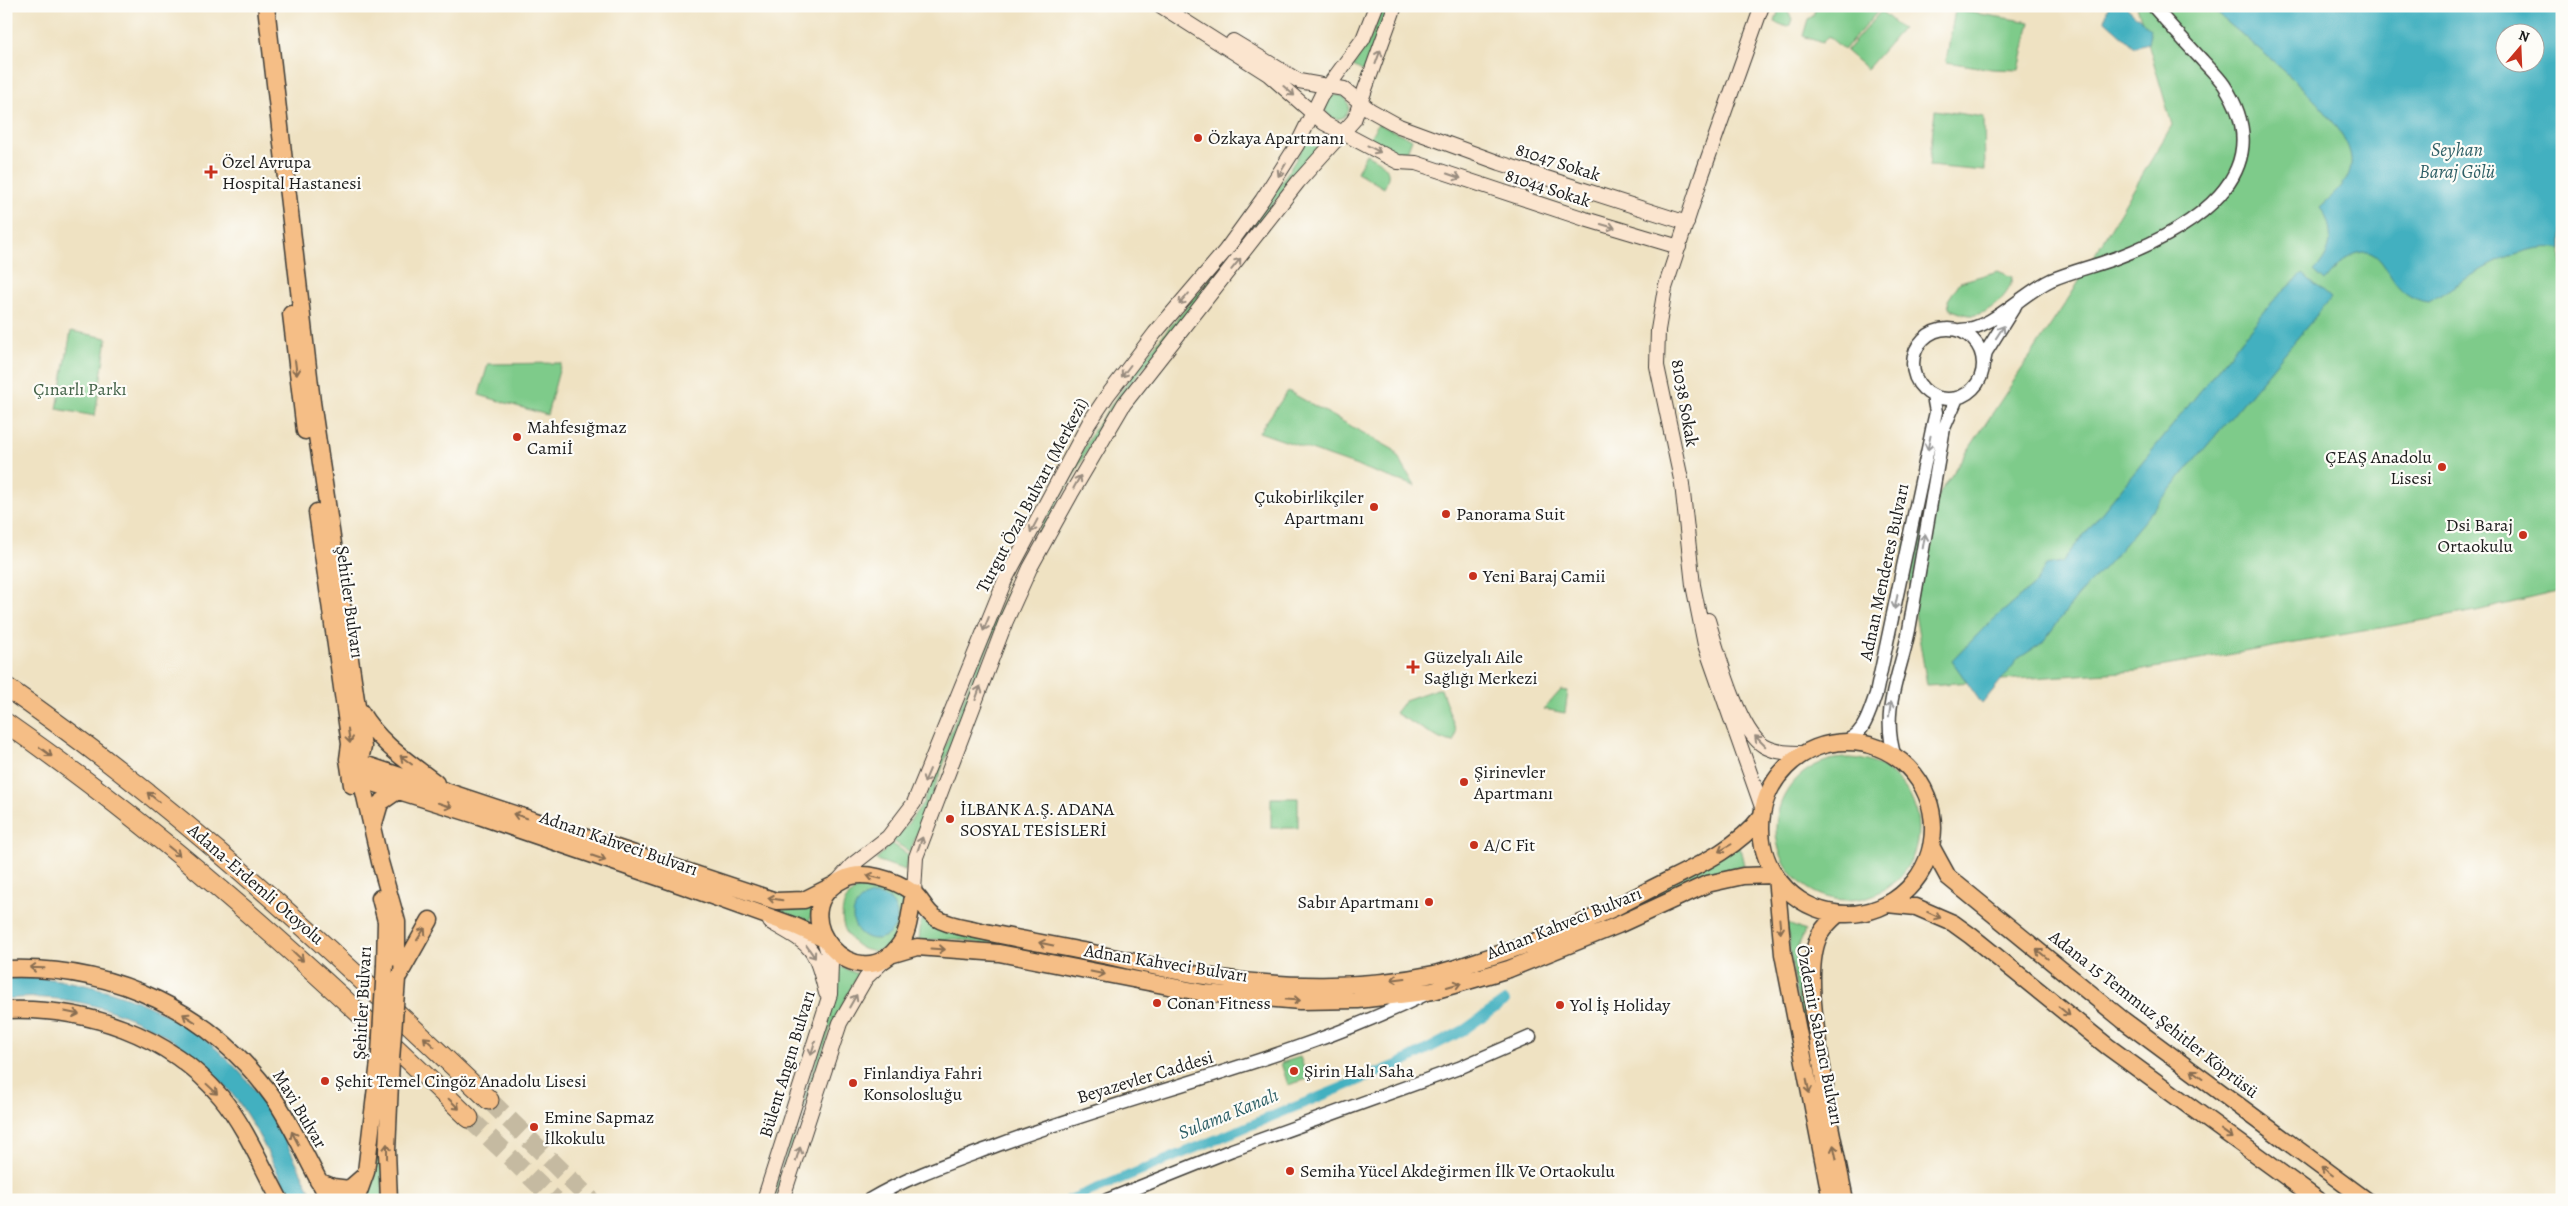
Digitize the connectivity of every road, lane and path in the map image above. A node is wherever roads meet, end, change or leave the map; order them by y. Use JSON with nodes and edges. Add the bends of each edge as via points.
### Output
{"nodes":[{"id":1,"x":255,"y":6,"type":"edge"},
{"id":2,"x":266,"y":6,"type":"edge"},
{"id":3,"x":1160,"y":6,"type":"edge"},
{"id":4,"x":1177,"y":6,"type":"edge"},
{"id":5,"x":1376,"y":6,"type":"edge"},
{"id":6,"x":1395,"y":6,"type":"edge"},
{"id":7,"x":1762,"y":6,"type":"edge"},
{"id":8,"x":1770,"y":6,"type":"edge"},
{"id":9,"x":2153,"y":6,"type":"edge"},
{"id":10,"x":1330,"y":86,"type":"junction"},
{"id":11,"x":1361,"y":102,"type":"junction"},
{"id":12,"x":1314,"y":112,"type":"junction"},
{"id":13,"x":1343,"y":131,"type":"junction"},
{"id":14,"x":1687,"y":223,"type":"junction"},
{"id":15,"x":1679,"y":247,"type":"junction"},
{"id":16,"x":2019,"y":299,"type":"junction"},
{"id":17,"x":1960,"y":330,"type":"junction"},
{"id":18,"x":1984,"y":365,"type":"junction"},
{"id":19,"x":1933,"y":396,"type":"junction"},
{"id":20,"x":1957,"y":398,"type":"junction"},
{"id":21,"x":6,"y":686,"type":"edge"},
{"id":22,"x":356,"y":705,"type":"junction"},
{"id":23,"x":6,"y":723,"type":"edge"},
{"id":24,"x":1841,"y":742,"type":"junction"},
{"id":25,"x":1805,"y":753,"type":"junction"},
{"id":26,"x":1895,"y":756,"type":"junction"},
{"id":27,"x":355,"y":769,"type":"junction"},
{"id":28,"x":399,"y":790,"type":"junction"},
{"id":29,"x":444,"y":790,"type":"junction"},
{"id":30,"x":1762,"y":813,"type":"junction"},
{"id":31,"x":372,"y":833,"type":"junction"},
{"id":32,"x":1931,"y":846,"type":"junction"},
{"id":33,"x":1776,"y":876,"type":"junction"},
{"id":34,"x":834,"y":885,"type":"junction"},
{"id":35,"x":914,"y":892,"type":"junction"},
{"id":36,"x":1887,"y":904,"type":"junction"},
{"id":37,"x":742,"y":907,"type":"junction"},
{"id":38,"x":1838,"y":914,"type":"junction"},
{"id":39,"x":430,"y":920,"type":"dead end"},
{"id":40,"x":824,"y":939,"type":"junction"},
{"id":41,"x":890,"y":955,"type":"junction"},
{"id":42,"x":6,"y":969,"type":"edge"},
{"id":43,"x":397,"y":979,"type":"junction"},
{"id":44,"x":1433,"y":991,"type":"junction"},
{"id":45,"x":828,"y":1001,"type":"junction"},
{"id":46,"x":6,"y":1010,"type":"edge"},
{"id":47,"x":1530,"y":1036,"type":"dead end"},
{"id":48,"x":385,"y":1056,"type":"junction"},
{"id":49,"x":489,"y":1100,"type":"tunnel mouth"},
{"id":50,"x":469,"y":1118,"type":"tunnel mouth"},
{"id":51,"x":366,"y":1172,"type":"junction"},
{"id":52,"x":318,"y":1181,"type":"junction"},
{"id":53,"x":784,"y":1198,"type":"edge"},
{"id":54,"x":280,"y":1200,"type":"edge"},
{"id":55,"x":330,"y":1200,"type":"edge"},
{"id":56,"x":356,"y":1200,"type":"edge"},
{"id":57,"x":389,"y":1200,"type":"edge"},
{"id":58,"x":764,"y":1200,"type":"edge"},
{"id":59,"x":869,"y":1200,"type":"edge"},
{"id":60,"x":1107,"y":1200,"type":"edge"},
{"id":61,"x":1831,"y":1200,"type":"edge"},
{"id":62,"x":1845,"y":1200,"type":"edge"},
{"id":63,"x":2318,"y":1200,"type":"edge"},
{"id":64,"x":2366,"y":1200,"type":"edge"}],
"edges":[{"from":1,"to":27,"type":"main road","name":"Şehitler Bulvarı","one_way":true,"via":[[298,387]]},
{"from":2,"to":22,"type":"main road","name":"Şehitler Bulvarı","via":[[312,402]]},
{"from":3,"to":12,"type":"main road","one_way":true,"via":[[1268,74]]},
{"from":4,"to":10,"type":"main road","via":[[1299,81]]},
{"from":5,"to":10,"type":"main road","via":[[1363,39]]},
{"from":11,"to":6,"type":"main road","one_way":true},
{"from":7,"to":14,"type":"main road","name":"81038 Sokak"},
{"from":25,"to":8,"type":"main road","name":"81038 Sokak","one_way":true,"via":[[1773,750],[1762,745],[1749,729],[1733,697],[1708,620],[1697,568],[1690,484],[1664,358],[1664,322],[1678,273]]},
{"from":9,"to":16,"type":"street","via":[[2224,84],[2236,107],[2244,140],[2239,168],[2212,204],[2183,226],[2118,258],[2051,280]]},
{"from":10,"to":11,"type":"main road","via":[[1344,89]]},
{"from":10,"to":12,"type":"main road"},
{"from":11,"to":13,"type":"main road","via":[[1354,120]]},
{"from":11,"to":14,"type":"main road","name":"81047 Sokak","via":[[1399,126],[1500,163]]},
{"from":12,"to":13,"type":"main road","via":[[1324,123]]},
{"from":12,"to":34,"type":"main road","name":"Turgut Özal Bulvarı (Merkezi)","one_way":true,"via":[[1280,174],[1243,227],[1155,333],[1089,423],[1005,580],[914,803],[888,836],[852,865]]},
{"from":13,"to":15,"type":"main road","name":"81044 Sokak","one_way":true,"via":[[1398,162],[1416,163]]},
{"from":35,"to":13,"type":"main road","name":"Turgut Özal Bulvarı (Merkezi)","one_way":true,"via":[[916,857],[1006,621],[1030,568],[1099,444],[1124,404],[1298,182]]},
{"from":14,"to":15,"type":"main road","name":"81038 Sokak"},
{"from":15,"to":30,"type":"main road","name":"81038 Sokak","via":[[1665,288],[1658,330],[1657,366],[1682,484],[1693,585],[1705,645]]},
{"from":16,"to":17,"type":"street","via":[[1987,323],[1973,330]]},
{"from":18,"to":16,"type":"street","one_way":true,"via":[[1986,352]]},
{"from":17,"to":18,"type":"street","via":[[1978,344]]},
{"from":17,"to":19,"type":"street","via":[[1949,328],[1928,335],[1914,354],[1916,378]]},
{"from":18,"to":20,"type":"street","via":[[1976,386]]},
{"from":19,"to":20,"type":"street"},
{"from":19,"to":24,"type":"street","name":"Adnan Menderes Bulvarı","one_way":true,"via":[[1934,418],[1876,694],[1860,731],[1848,741]]},
{"from":26,"to":20,"type":"street","one_way":true,"via":[[1888,734],[1889,707],[1908,632],[1944,428]]},
{"from":49,"to":21,"type":"highway","name":"Adana-Erdemli Otoyolu","one_way":true,"via":[[346,964],[208,842],[131,779]]},
{"from":22,"to":27,"type":"main road","name":"Şehitler Bulvarı","via":[[363,747]]},
{"from":29,"to":22,"type":"main road","one_way":true,"via":[[375,735]]},
{"from":23,"to":50,"type":"highway","name":"Adana-Erdemli Otoyolu","one_way":true,"via":[[103,795],[284,942]]},
{"from":24,"to":25,"type":"main road"},
{"from":24,"to":26,"type":"main road","via":[[1873,746]]},
{"from":25,"to":30,"type":"main road","via":[[1779,775]]},
{"from":26,"to":32,"type":"main road","via":[[1917,778],[1930,802]]},
{"from":27,"to":28,"type":"main road"},
{"from":27,"to":29,"type":"main road"},
{"from":27,"to":31,"type":"main road","name":"Şehitler Bulvarı"},
{"from":27,"to":48,"type":"main road","name":"Şehitler Bulvarı","bridge":true,"via":[[386,921]]},
{"from":28,"to":31,"type":"main road","via":[[380,803]]},
{"from":28,"to":37,"type":"main road","name":"Adnan Kahveci Bulvarı","one_way":true},
{"from":34,"to":29,"type":"main road","name":"Adnan Kahveci Bulvarı","one_way":true,"via":[[804,900],[776,901]]},
{"from":30,"to":33,"type":"main road","via":[[1764,852]]},
{"from":30,"to":35,"type":"main road","name":"Adnan Kahveci Bulvarı","one_way":true,"via":[[1750,831],[1730,846],[1580,924],[1527,946],[1435,974],[1380,981],[1341,984],[1213,977],[944,923],[932,916]]},
{"from":31,"to":43,"type":"main road","name":"Şehitler Bulvarı","via":[[397,922]]},
{"from":32,"to":36,"type":"main road","via":[[1917,879],[1897,899]]},
{"from":64,"to":32,"type":"main road","name":"Adana 15 Temmuz Şehitler Köprüsü","one_way":true,"via":[[2135,1028],[1948,877]]},
{"from":33,"to":38,"type":"main road","via":[[1800,901]]},
{"from":44,"to":33,"type":"main road","name":"Adnan Kahveci Bulvarı","one_way":true,"via":[[1543,956],[1708,884],[1743,876]]},
{"from":33,"to":61,"type":"main road","name":"Özdemir Sabancı Bulvarı","one_way":true,"via":[[1782,954]]},
{"from":35,"to":34,"type":"main road","one_way":true,"via":[[874,875],[860,874]]},
{"from":34,"to":40,"type":"main road","via":[[820,909],[819,924]]},
{"from":35,"to":41,"type":"main road","via":[[907,930],[901,944]]},
{"from":36,"to":38,"type":"main road","via":[[1861,914]]},
{"from":36,"to":63,"type":"main road","one_way":true,"via":[[1916,907],[1953,923],[2117,1054]]},
{"from":37,"to":40,"type":"main road","name":"Adnan Kahveci Bulvarı"},
{"from":37,"to":45,"type":"main road","one_way":true,"via":[[804,942],[815,954]]},
{"from":62,"to":38,"type":"main road","name":"Özdemir Sabancı Bulvarı","one_way":true,"via":[[1823,1091],[1813,975],[1820,935]]},
{"from":43,"to":39,"type":"main road","one_way":true},
{"from":40,"to":41,"type":"main road","via":[[846,960],[876,962]]},
{"from":40,"to":45,"type":"main road","name":"Bülent Angın Bulvarı","via":[[831,962]]},
{"from":41,"to":44,"type":"main road","name":"Adnan Kahveci Bulvarı","one_way":true,"via":[[917,947],[999,953],[1204,993],[1300,1001],[1358,1000]]},
{"from":53,"to":41,"type":"main road","name":"Bülent Angın Bulvarı","one_way":true,"via":[[840,1023],[866,978]]},
{"from":52,"to":42,"type":"main road","name":"Mavi Bulvar","one_way":true,"via":[[276,1102],[254,1072],[204,1028],[142,992],[92,975],[36,968]]},
{"from":43,"to":48,"type":"main road","name":"Şehitler Bulvarı","bridge":true},
{"from":44,"to":59,"type":"street","name":"Beyazevler Caddesi","via":[[1287,1051],[1044,1128],[886,1189]]},
{"from":45,"to":58,"type":"main road","name":"Bülent Angın Bulvarı","one_way":true},
{"from":46,"to":54,"type":"main road","one_way":true,"via":[[54,1010],[111,1024],[146,1038],[183,1062],[221,1098]]},
{"from":47,"to":60,"type":"street","via":[[1459,1068],[1232,1150]]},
{"from":48,"to":51,"type":"main road","name":"Şehitler Bulvarı"},
{"from":57,"to":48,"type":"main road","name":"Şehitler Bulvarı","one_way":true},
{"from":51,"to":52,"type":"main road","via":[[349,1190]]},
{"from":51,"to":56,"type":"main road","name":"Şehitler Bulvarı"},
{"from":52,"to":55,"type":"main road","name":"Mavi Bulvar"}]}
